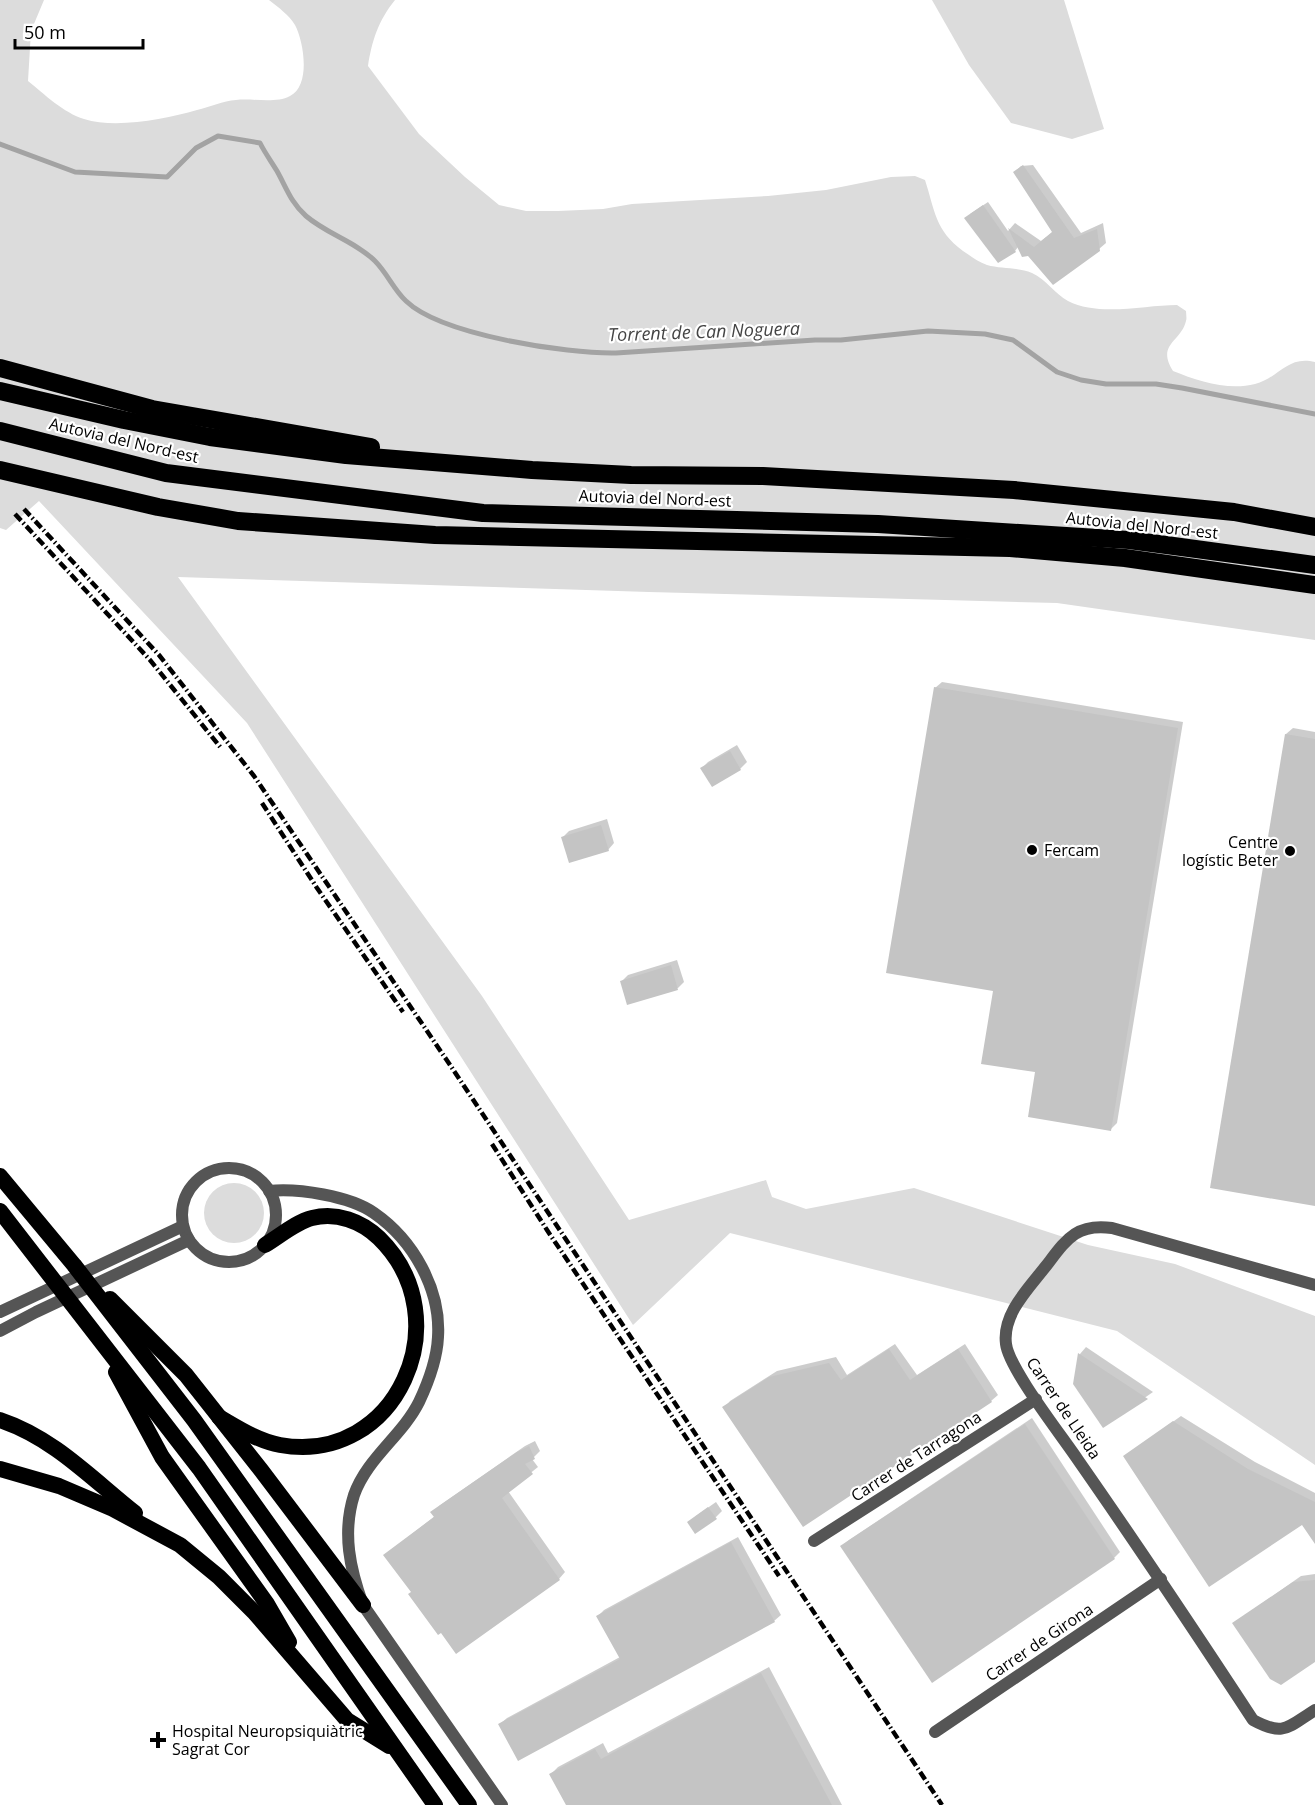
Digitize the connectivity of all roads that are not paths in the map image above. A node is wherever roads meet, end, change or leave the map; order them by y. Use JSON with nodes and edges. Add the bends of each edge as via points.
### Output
{"nodes":[{"id":1,"x":0,"y":368,"type":"edge"},
{"id":2,"x":0,"y":391,"type":"edge"},
{"id":3,"x":0,"y":431,"type":"edge"},
{"id":4,"x":0,"y":459,"type":"edge"},
{"id":5,"x":485,"y":466,"type":"junction"},
{"id":6,"x":0,"y":470,"type":"edge"},
{"id":7,"x":1315,"y":527,"type":"edge"},
{"id":8,"x":435,"y":535,"type":"junction"},
{"id":9,"x":1315,"y":565,"type":"edge"},
{"id":10,"x":1315,"y":585,"type":"edge"},
{"id":11,"x":0,"y":1176,"type":"edge"},
{"id":12,"x":269,"y":1191,"type":"junction"},
{"id":13,"x":0,"y":1211,"type":"edge"},
{"id":14,"x":183,"y":1226,"type":"junction"},
{"id":15,"x":189,"y":1240,"type":"junction"},
{"id":16,"x":265,"y":1245,"type":"junction"},
{"id":17,"x":74,"y":1265,"type":"junction"},
{"id":18,"x":1315,"y":1285,"type":"edge"},
{"id":19,"x":0,"y":1312,"type":"edge"},
{"id":20,"x":0,"y":1331,"type":"edge"},
{"id":21,"x":99,"y":1339,"type":"junction"},
{"id":22,"x":1036,"y":1399,"type":"junction"},
{"id":23,"x":219,"y":1417,"type":"junction"},
{"id":24,"x":0,"y":1420,"type":"edge"},
{"id":25,"x":0,"y":1468,"type":"edge"},
{"id":26,"x":164,"y":1536,"type":"junction"},
{"id":27,"x":814,"y":1541,"type":"dead end"},
{"id":28,"x":1161,"y":1579,"type":"junction"},
{"id":29,"x":363,"y":1605,"type":"junction"},
{"id":30,"x":310,"y":1678,"type":"junction"},
{"id":31,"x":1315,"y":1710,"type":"edge"},
{"id":32,"x":935,"y":1732,"type":"dead end"},
{"id":33,"x":396,"y":1751,"type":"junction"},
{"id":34,"x":435,"y":1805,"type":"edge"},
{"id":35,"x":469,"y":1805,"type":"edge"},
{"id":36,"x":502,"y":1805,"type":"edge"}],
"edges":[{"from":1,"to":5,"type":"highway","via":[[152,409]]},
{"from":2,"to":5,"type":"highway","name":"Autovia del Nord-est","via":[[210,436],[346,455]]},
{"from":3,"to":9,"type":"highway","name":"Autovia del Nord-est","via":[[166,473],[483,513],[878,525],[1129,540]]},
{"from":4,"to":8,"type":"highway","via":[[228,509]]},
{"from":5,"to":7,"type":"highway","name":"Autovia del Nord-est","via":[[1014,490],[1234,512]]},
{"from":6,"to":8,"type":"highway","via":[[158,507],[238,521]]},
{"from":8,"to":10,"type":"highway","via":[[1010,548],[1125,558]]},
{"from":11,"to":17,"type":"highway"},
{"from":12,"to":14,"type":"street","via":[[256,1177],[236,1169],[206,1174],[186,1196]]},
{"from":12,"to":16,"type":"street","via":[[277,1223]]},
{"from":12,"to":29,"type":"street","via":[[318,1193],[373,1212],[409,1248],[425,1272],[436,1306],[438,1338],[418,1403],[372,1462],[352,1503],[349,1552]]},
{"from":13,"to":21,"type":"highway"},
{"from":14,"to":15,"type":"street"},
{"from":14,"to":19,"type":"street"},
{"from":15,"to":16,"type":"street","via":[[207,1257],[232,1262],[256,1254]]},
{"from":15,"to":20,"type":"street"},
{"from":16,"to":23,"type":"highway","via":[[311,1218],[333,1215],[373,1233],[388,1247],[410,1285],[417,1317],[415,1350],[395,1397],[381,1415],[337,1441],[304,1447],[280,1445],[250,1435]]},
{"from":17,"to":23,"type":"highway","via":[[186,1375]]},
{"from":17,"to":35,"type":"highway","via":[[194,1420]]},
{"from":18,"to":22,"type":"street","name":"Carrer de Lleida","via":[[1112,1228],[1086,1228],[1062,1244],[1012,1312],[1005,1332],[1006,1347]]},
{"from":21,"to":30,"type":"highway","via":[[162,1458],[267,1604]]},
{"from":21,"to":33,"type":"highway","via":[[199,1468]]},
{"from":22,"to":27,"type":"street","name":"Carrer de Tarragona"},
{"from":22,"to":28,"type":"street","name":"Carrer de Lleida"},
{"from":23,"to":29,"type":"highway"},
{"from":24,"to":26,"type":"highway","via":[[40,1437]]},
{"from":25,"to":26,"type":"highway","via":[[59,1486]]},
{"from":26,"to":30,"type":"highway","via":[[219,1576]]},
{"from":28,"to":31,"type":"street","name":"Carrer de Lleida","via":[[1253,1720],[1269,1729],[1283,1730]]},
{"from":28,"to":32,"type":"street","name":"Carrer de Girona"},
{"from":29,"to":36,"type":"street"},
{"from":30,"to":33,"type":"highway","via":[[347,1720]]},
{"from":33,"to":34,"type":"highway"}]}
